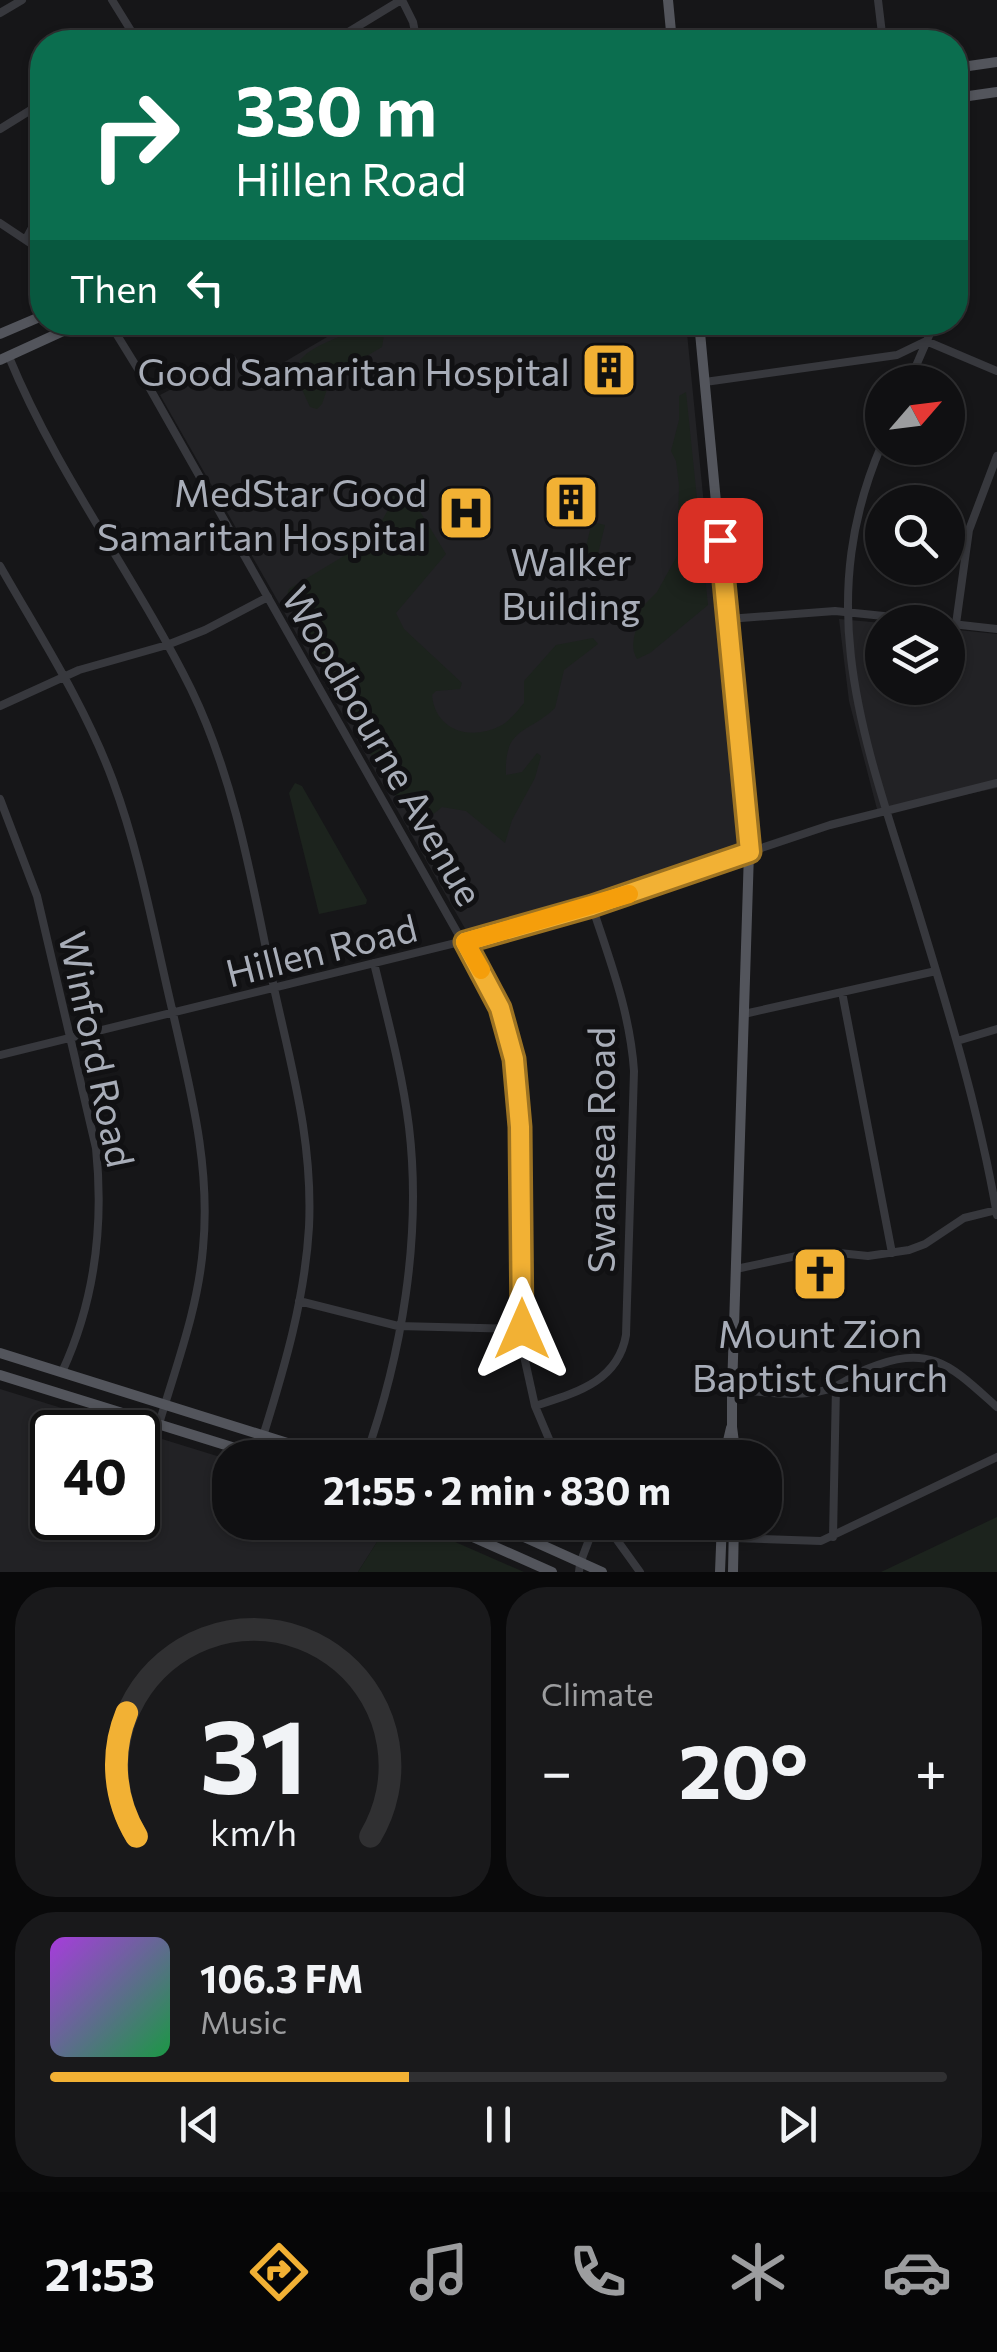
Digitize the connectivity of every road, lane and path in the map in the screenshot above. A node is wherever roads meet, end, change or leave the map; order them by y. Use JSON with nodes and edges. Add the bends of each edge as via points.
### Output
{"nodes":[{"id":1,"x":22,"y":0,"type":"edge"},
{"id":2,"x":112,"y":0,"type":"edge"},
{"id":3,"x":401,"y":0,"type":"edge"},
{"id":4,"x":668,"y":0,"type":"edge"},
{"id":5,"x":878,"y":0,"type":"edge"},
{"id":6,"x":0,"y":13,"type":"edge"},
{"id":7,"x":131,"y":30,"type":"edge"},
{"id":8,"x":352,"y":30,"type":"edge"},
{"id":9,"x":415,"y":30,"type":"edge"},
{"id":10,"x":671,"y":30,"type":"edge"},
{"id":11,"x":882,"y":30,"type":"edge"},
{"id":12,"x":997,"y":62,"type":"edge"},
{"id":13,"x":968,"y":66,"type":"edge"},
{"id":14,"x":997,"y":92,"type":"edge"},
{"id":15,"x":968,"y":96,"type":"edge"},
{"id":16,"x":30,"y":110,"type":"edge"},
{"id":17,"x":0,"y":128,"type":"edge"},
{"id":18,"x":0,"y":223,"type":"edge"},
{"id":19,"x":30,"y":232,"type":"edge"},
{"id":20,"x":26,"y":239,"type":"junction"},
{"id":21,"x":30,"y":242,"type":"edge"},
{"id":22,"x":30,"y":321,"type":"edge"},
{"id":23,"x":0,"y":334,"type":"edge"},
{"id":24,"x":56,"y":335,"type":"edge"},
{"id":25,"x":117,"y":335,"type":"edge"},
{"id":26,"x":700,"y":335,"type":"edge"},
{"id":27,"x":929,"y":335,"type":"edge"},
{"id":28,"x":926,"y":341,"type":"junction"},
{"id":29,"x":5,"y":359,"type":"edge"},
{"id":30,"x":915,"y":365,"type":"edge"},
{"id":31,"x":997,"y":371,"type":"edge"},
{"id":32,"x":704,"y":382,"type":"junction"},
{"id":33,"x":997,"y":456,"type":"edge"},
{"id":34,"x":875,"y":465,"type":"edge"},
{"id":35,"x":0,"y":566,"type":"edge"},
{"id":36,"x":268,"y":597,"type":"junction"},
{"id":37,"x":953,"y":605,"type":"edge"},
{"id":38,"x":847,"y":611,"type":"junction"},
{"id":39,"x":865,"y":613,"type":"edge"},
{"id":40,"x":728,"y":620,"type":"junction"},
{"id":41,"x":965,"y":625,"type":"edge"},
{"id":42,"x":997,"y":630,"type":"edge"},
{"id":43,"x":167,"y":645,"type":"junction"},
{"id":44,"x":63,"y":676,"type":"junction"},
{"id":45,"x":0,"y":706,"type":"edge"},
{"id":46,"x":997,"y":783,"type":"edge"},
{"id":47,"x":0,"y":800,"type":"edge"},
{"id":48,"x":886,"y":810,"type":"junction"},
{"id":49,"x":750,"y":852,"type":"junction"},
{"id":50,"x":592,"y":906,"type":"junction"},
{"id":51,"x":465,"y":942,"type":"junction"},
{"id":52,"x":374,"y":962,"type":"junction"},
{"id":53,"x":936,"y":971,"type":"junction"},
{"id":54,"x":274,"y":988,"type":"junction"},
{"id":55,"x":842,"y":992,"type":"junction"},
{"id":56,"x":173,"y":1013,"type":"junction"},
{"id":57,"x":744,"y":1014,"type":"junction"},
{"id":58,"x":997,"y":1029,"type":"edge"},
{"id":59,"x":70,"y":1038,"type":"junction"},
{"id":60,"x":957,"y":1041,"type":"junction"},
{"id":61,"x":0,"y":1055,"type":"edge"},
{"id":62,"x":997,"y":1212,"type":"edge"},
{"id":63,"x":892,"y":1253,"type":"junction"},
{"id":64,"x":736,"y":1269,"type":"junction"},
{"id":65,"x":299,"y":1300,"type":"junction"},
{"id":66,"x":398,"y":1326,"type":"junction"},
{"id":67,"x":522,"y":1329,"type":"junction"},
{"id":68,"x":0,"y":1354,"type":"edge"},
{"id":69,"x":62,"y":1372,"type":"junction"},
{"id":70,"x":0,"y":1375,"type":"edge"},
{"id":71,"x":836,"y":1386,"type":"junction"},
{"id":72,"x":732,"y":1390,"type":"junction"},
{"id":73,"x":165,"y":1404,"type":"junction"},
{"id":74,"x":535,"y":1406,"type":"junction"},
{"id":75,"x":997,"y":1407,"type":"edge"},
{"id":76,"x":114,"y":1410,"type":"edge"},
{"id":77,"x":160,"y":1424,"type":"joint"},
{"id":78,"x":732,"y":1427,"type":"junction"},
{"id":79,"x":264,"y":1434,"type":"junction"},
{"id":80,"x":282,"y":1440,"type":"edge"},
{"id":81,"x":370,"y":1440,"type":"edge"},
{"id":82,"x":549,"y":1440,"type":"edge"},
{"id":83,"x":729,"y":1440,"type":"edge"},
{"id":84,"x":734,"y":1440,"type":"edge"},
{"id":85,"x":212,"y":1441,"type":"edge"},
{"id":86,"x":997,"y":1457,"type":"edge"},
{"id":87,"x":833,"y":1536,"type":"junction"},
{"id":88,"x":480,"y":1540,"type":"edge"},
{"id":89,"x":527,"y":1540,"type":"edge"},
{"id":90,"x":590,"y":1540,"type":"edge"},
{"id":91,"x":617,"y":1540,"type":"edge"},
{"id":92,"x":721,"y":1540,"type":"edge"},
{"id":93,"x":734,"y":1540,"type":"edge"},
{"id":94,"x":782,"y":1540,"type":"edge"},
{"id":95,"x":580,"y":1567,"type":"edge"},
{"id":96,"x":552,"y":1572,"type":"edge"},
{"id":97,"x":602,"y":1572,"type":"edge"},
{"id":98,"x":640,"y":1572,"type":"edge"},
{"id":99,"x":720,"y":1572,"type":"edge"},
{"id":100,"x":733,"y":1572,"type":"edge"}],
"edges":[{"from":1,"to":6,"type":"street"},
{"from":2,"to":7,"type":"street"},
{"from":3,"to":8,"type":"street"},
{"from":3,"to":9,"type":"street"},
{"from":4,"to":10,"type":"main road"},
{"from":5,"to":11,"type":"street"},
{"from":12,"to":13,"type":"main road"},
{"from":14,"to":15,"type":"main road"},
{"from":16,"to":17,"type":"street"},
{"from":18,"to":20,"type":"street"},
{"from":19,"to":20,"type":"street"},
{"from":20,"to":21,"type":"street"},
{"from":22,"to":23,"type":"main road"},
{"from":24,"to":29,"type":"main road"},
{"from":25,"to":36,"type":"street","name":"Woodbourne Avenue"},
{"from":26,"to":32,"type":"main road"},
{"from":27,"to":28,"type":"street"},
{"from":28,"to":30,"type":"street"},
{"from":28,"to":31,"type":"street"},
{"from":28,"to":32,"type":"street","via":[[897,355]]},
{"from":29,"to":43,"type":"street"},
{"from":32,"to":40,"type":"main road"},
{"from":33,"to":37,"type":"street","via":[[969,530]]},
{"from":34,"to":38,"type":"street","via":[[854,537]]},
{"from":35,"to":44,"type":"street"},
{"from":36,"to":43,"type":"street"},
{"from":36,"to":51,"type":"street","name":"Woodbourne Avenue"},
{"from":38,"to":39,"type":"street"},
{"from":38,"to":40,"type":"street"},
{"from":38,"to":48,"type":"street","via":[[853,688]]},
{"from":40,"to":49,"type":"main road"},
{"from":41,"to":42,"type":"street"},
{"from":43,"to":44,"type":"street"},
{"from":43,"to":54,"type":"street","via":[[223,769]]},
{"from":44,"to":45,"type":"street"},
{"from":44,"to":56,"type":"street","via":[[124,812]]},
{"from":46,"to":48,"type":"street","name":"Hillen Road"},
{"from":47,"to":59,"type":"street","name":"Winford Road","via":[[37,896]]},
{"from":48,"to":49,"type":"street","name":"Hillen Road"},
{"from":48,"to":53,"type":"street"},
{"from":49,"to":50,"type":"street","name":"Hillen Road"},
{"from":49,"to":57,"type":"main road"},
{"from":50,"to":51,"type":"street","name":"Hillen Road"},
{"from":50,"to":74,"type":"street","name":"Swansea Road","via":[[626,1007],[634,1070],[626,1334],[616,1362],[600,1380]]},
{"from":51,"to":52,"type":"street","name":"Hillen Road"},
{"from":51,"to":67,"type":"street","name":"Woodbourne Avenue","via":[[500,1008],[514,1059]]},
{"from":52,"to":54,"type":"street","name":"Hillen Road"},
{"from":52,"to":66,"type":"street","via":[[398,1058],[411,1154],[410,1236]]},
{"from":53,"to":55,"type":"street"},
{"from":53,"to":60,"type":"street"},
{"from":54,"to":56,"type":"street","name":"Hillen Road"},
{"from":54,"to":65,"type":"street","via":[[308,1150],[309,1226]]},
{"from":55,"to":57,"type":"street"},
{"from":55,"to":63,"type":"street"},
{"from":56,"to":59,"type":"street","name":"Hillen Road"},
{"from":56,"to":73,"type":"street","via":[[198,1118],[206,1206],[197,1291]]},
{"from":57,"to":64,"type":"main road"},
{"from":58,"to":60,"type":"street"},
{"from":59,"to":61,"type":"street","name":"Hillen Road"},
{"from":59,"to":69,"type":"street","name":"Winford Road","via":[[93,1129],[99,1214],[91,1286]]},
{"from":60,"to":62,"type":"street"},
{"from":62,"to":63,"type":"street","via":[[964,1218],[919,1248]]},
{"from":63,"to":64,"type":"street","via":[[820,1251]]},
{"from":64,"to":72,"type":"main road"},
{"from":65,"to":66,"type":"street"},
{"from":65,"to":79,"type":"street"},
{"from":66,"to":67,"type":"street"},
{"from":66,"to":81,"type":"street"},
{"from":67,"to":74,"type":"street","name":"Woodbourne Avenue"},
{"from":68,"to":69,"type":"main road"},
{"from":69,"to":73,"type":"main road"},
{"from":70,"to":76,"type":"main road"},
{"from":71,"to":72,"type":"street"},
{"from":71,"to":75,"type":"street","via":[[873,1367],[929,1358],[953,1369]]},
{"from":71,"to":87,"type":"street"},
{"from":72,"to":78,"type":"main road"},
{"from":73,"to":77,"type":"street"},
{"from":73,"to":79,"type":"main road"},
{"from":74,"to":82,"type":"street","name":"Woodbourne Avenue"},
{"from":77,"to":85,"type":"main road"},
{"from":78,"to":83,"type":"main road"},
{"from":78,"to":84,"type":"main road"},
{"from":79,"to":80,"type":"main road"},
{"from":86,"to":87,"type":"street"},
{"from":87,"to":94,"type":"street"},
{"from":88,"to":96,"type":"main road"},
{"from":89,"to":95,"type":"main road"},
{"from":90,"to":95,"type":"street"},
{"from":91,"to":98,"type":"street"},
{"from":92,"to":99,"type":"main road"},
{"from":93,"to":100,"type":"main road"},
{"from":95,"to":97,"type":"main road"}]}
